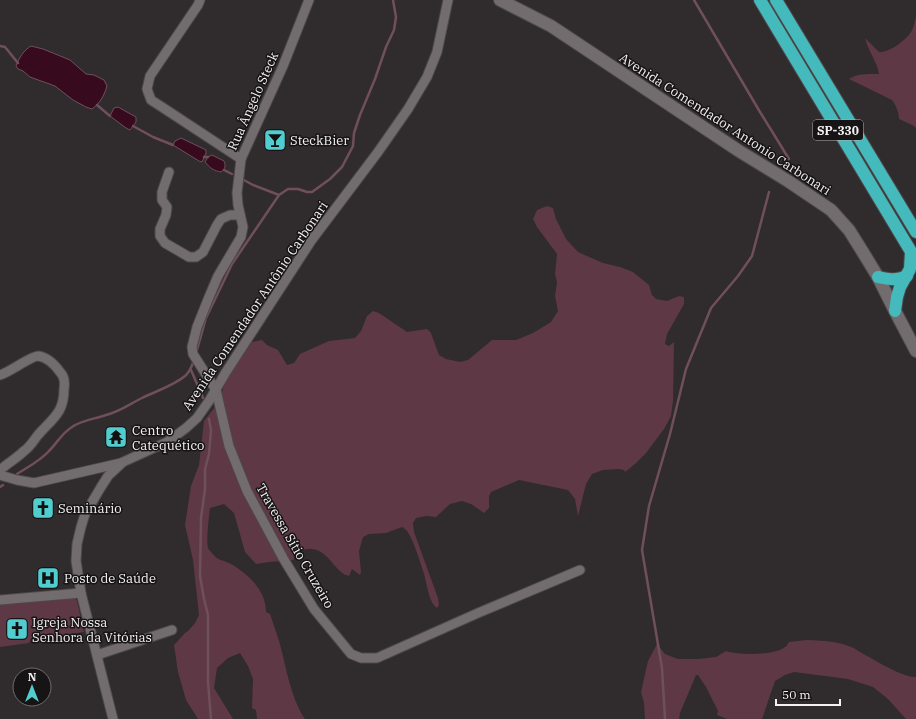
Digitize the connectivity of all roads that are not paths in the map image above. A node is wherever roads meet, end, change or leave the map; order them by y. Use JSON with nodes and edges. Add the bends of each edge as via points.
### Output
{"nodes":[{"id":1,"x":200,"y":0,"type":"edge"},
{"id":2,"x":310,"y":0,"type":"edge"},
{"id":3,"x":448,"y":0,"type":"edge"},
{"id":4,"x":500,"y":0,"type":"edge"},
{"id":5,"x":760,"y":0,"type":"edge"},
{"id":6,"x":776,"y":0,"type":"edge"},
{"id":7,"x":241,"y":159,"type":"junction"},
{"id":8,"x":169,"y":172,"type":"dead end"},
{"id":9,"x":240,"y":215,"type":"junction"},
{"id":10,"x":916,"y":232,"type":"edge"},
{"id":11,"x":914,"y":256,"type":"edge"},
{"id":12,"x":907,"y":276,"type":"junction"},
{"id":13,"x":878,"y":277,"type":"junction"},
{"id":14,"x":895,"y":311,"type":"junction"},
{"id":15,"x":916,"y":351,"type":"edge"},
{"id":16,"x":0,"y":375,"type":"edge"},
{"id":17,"x":216,"y":390,"type":"junction"},
{"id":18,"x":123,"y":462,"type":"junction"},
{"id":19,"x":0,"y":470,"type":"edge"},
{"id":20,"x":0,"y":475,"type":"edge"},
{"id":21,"x":580,"y":570,"type":"dead end"},
{"id":22,"x":81,"y":593,"type":"junction"},
{"id":23,"x":0,"y":600,"type":"edge"},
{"id":24,"x":172,"y":630,"type":"dead end"},
{"id":25,"x":97,"y":655,"type":"junction"},
{"id":26,"x":113,"y":719,"type":"edge"}],
"edges":[{"from":1,"to":7,"type":"street","via":[[150,76],[147,89],[156,103]]},
{"from":2,"to":7,"type":"street","name":"Rua Ângelo Steck"},
{"from":3,"to":17,"type":"street","name":"Avenida Comendador Antônio Carbonari","via":[[437,52],[427,77],[408,110],[311,241]]},
{"from":4,"to":13,"type":"main road","name":"Avenida Comendador Antonio Carbonari","via":[[551,26],[831,210],[849,230]]},
{"from":5,"to":11,"type":"highway","number":"SP-330"},
{"from":6,"to":10,"type":"highway","number":"SP-330"},
{"from":7,"to":9,"type":"street","name":"Rua Ângelo Steck","via":[[237,192]]},
{"from":8,"to":9,"type":"street","via":[[162,192],[162,200],[167,207],[160,236],[165,243],[196,257],[203,252],[221,219],[230,215]]},
{"from":9,"to":17,"type":"street","name":"Rua Ângelo Steck","via":[[243,227],[241,237],[218,276],[192,347],[193,354]]},
{"from":11,"to":12,"type":"highway"},
{"from":12,"to":13,"type":"highway","via":[[895,280]]},
{"from":12,"to":14,"type":"highway","via":[[900,287]]},
{"from":13,"to":14,"type":"main road","name":"Avenida Comendador Antonio Carbonari"},
{"from":14,"to":15,"type":"main road","name":"Avenida Comendador Antonio Carbonari"},
{"from":16,"to":19,"type":"street","via":[[31,358],[38,356],[46,359],[62,375],[64,399],[56,416],[24,451]]},
{"from":17,"to":18,"type":"street","name":"Avenida Comendador Antônio Carbonari","via":[[197,418],[186,428],[167,442]]},
{"from":17,"to":21,"type":"street","name":"Travessa Sítio Cruzeiro","via":[[229,446],[247,491],[314,609],[351,654],[361,658],[377,658]]},
{"from":18,"to":20,"type":"street","via":[[34,483]]},
{"from":18,"to":22,"type":"street","name":"Avenida Comendador Antônio Carbonari","via":[[108,476],[85,514],[77,544],[76,561]]},
{"from":22,"to":23,"type":"street"},
{"from":22,"to":25,"type":"street","name":"Avenida Comendador Antônio Carbonari"},
{"from":24,"to":25,"type":"street"},
{"from":25,"to":26,"type":"street","name":"Avenida Comendador Antônio Carbonari"}]}
